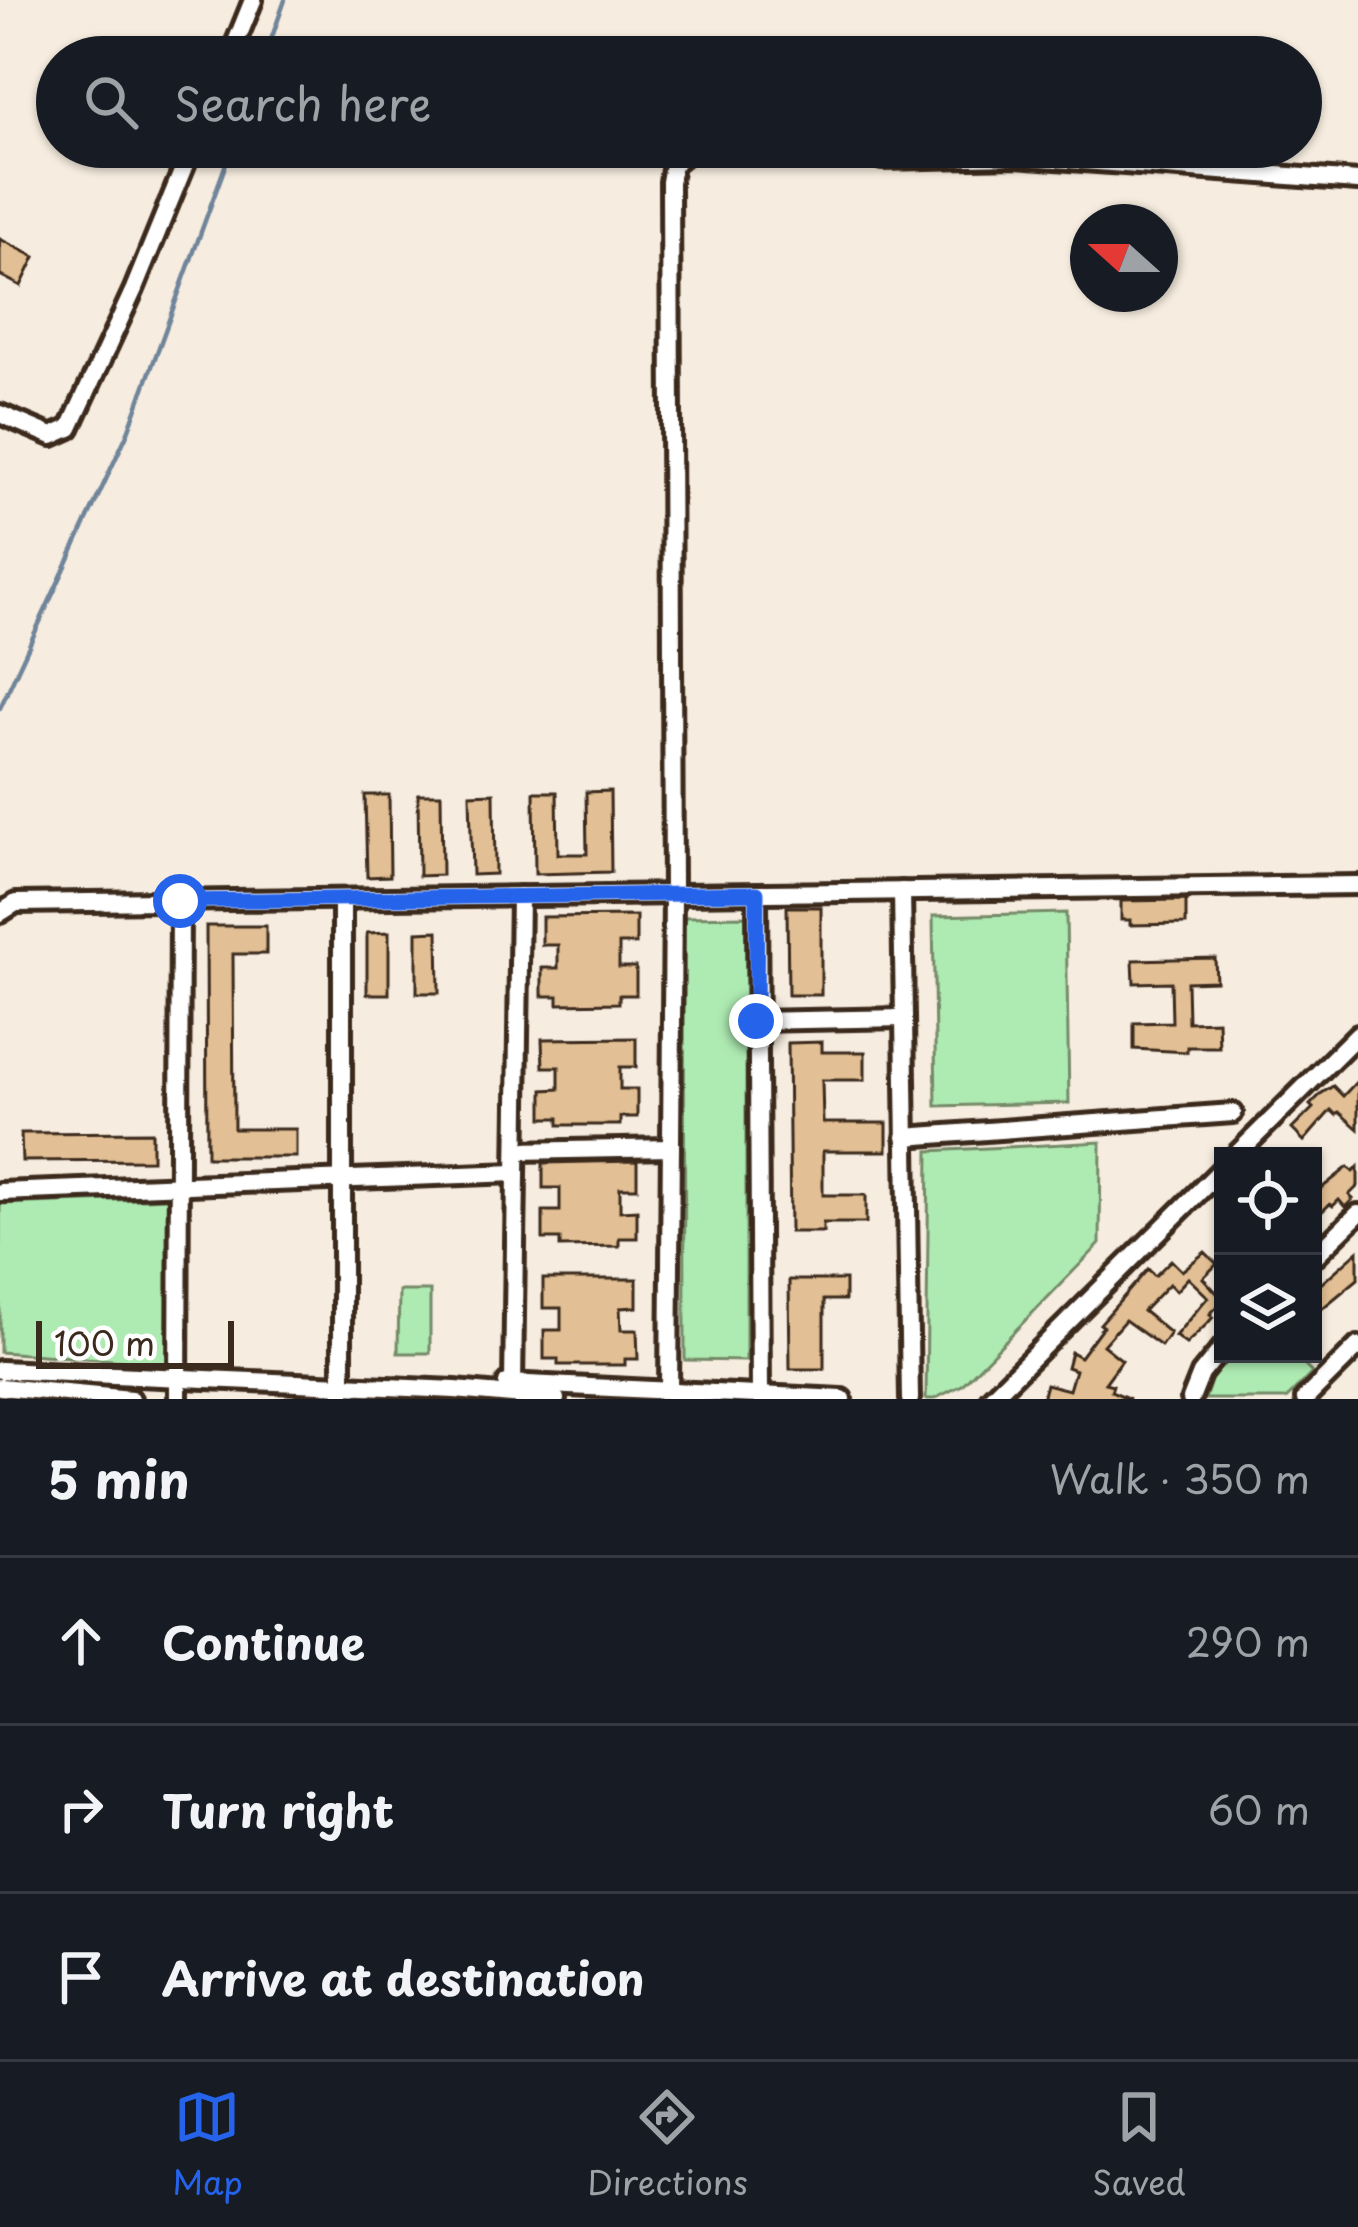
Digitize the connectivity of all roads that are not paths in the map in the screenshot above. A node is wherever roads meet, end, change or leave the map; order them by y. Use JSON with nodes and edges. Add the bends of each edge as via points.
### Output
{"nodes":[{"id":1,"x":253,"y":0,"type":"edge"},
{"id":2,"x":238,"y":36,"type":"edge"},
{"id":3,"x":183,"y":168,"type":"edge"},
{"id":4,"x":673,"y":168,"type":"edge"},
{"id":5,"x":1180,"y":168,"type":"edge"},
{"id":6,"x":1358,"y":181,"type":"edge"},
{"id":7,"x":0,"y":413,"type":"edge"},
{"id":8,"x":1358,"y":885,"type":"edge"},
{"id":9,"x":902,"y":891,"type":"junction"},
{"id":10,"x":757,"y":893,"type":"junction"},
{"id":11,"x":673,"y":894,"type":"junction"},
{"id":12,"x":520,"y":896,"type":"junction"},
{"id":13,"x":342,"y":899,"type":"junction"},
{"id":14,"x":180,"y":901,"type":"junction"},
{"id":15,"x":0,"y":913,"type":"edge"},
{"id":16,"x":904,"y":1018,"type":"junction"},
{"id":17,"x":756,"y":1021,"type":"junction"},
{"id":18,"x":1358,"y":1034,"type":"edge"},
{"id":19,"x":1233,"y":1113,"type":"dead end"},
{"id":20,"x":905,"y":1137,"type":"junction"},
{"id":21,"x":1244,"y":1147,"type":"edge"},
{"id":22,"x":671,"y":1148,"type":"junction"},
{"id":23,"x":517,"y":1151,"type":"junction"},
{"id":24,"x":516,"y":1173,"type":"junction"},
{"id":25,"x":1214,"y":1177,"type":"edge"},
{"id":26,"x":342,"y":1180,"type":"junction"},
{"id":27,"x":179,"y":1186,"type":"junction"},
{"id":28,"x":0,"y":1192,"type":"edge"},
{"id":29,"x":1358,"y":1214,"type":"edge"},
{"id":30,"x":1316,"y":1255,"type":"edge"},
{"id":31,"x":1358,"y":1346,"type":"edge"},
{"id":32,"x":1214,"y":1358,"type":"edge"},
{"id":33,"x":0,"y":1370,"type":"edge"},
{"id":34,"x":178,"y":1377,"type":"junction"},
{"id":35,"x":513,"y":1384,"type":"junction"},
{"id":36,"x":0,"y":1387,"type":"edge"},
{"id":37,"x":669,"y":1391,"type":"junction"},
{"id":38,"x":342,"y":1392,"type":"edge"},
{"id":39,"x":488,"y":1393,"type":"junction"},
{"id":40,"x":455,"y":1395,"type":"edge"},
{"id":41,"x":760,"y":1395,"type":"junction"},
{"id":42,"x":722,"y":1396,"type":"edge"},
{"id":43,"x":131,"y":1399,"type":"edge"},
{"id":44,"x":178,"y":1399,"type":"edge"},
{"id":45,"x":556,"y":1399,"type":"edge"},
{"id":46,"x":842,"y":1399,"type":"edge"},
{"id":47,"x":910,"y":1399,"type":"edge"},
{"id":48,"x":991,"y":1399,"type":"edge"},
{"id":49,"x":1191,"y":1399,"type":"edge"},
{"id":50,"x":1304,"y":1399,"type":"edge"}],
"edges":[{"from":1,"to":2,"type":"street"},
{"from":3,"to":7,"type":"street","via":[[70,428],[52,436]]},
{"from":4,"to":11,"type":"street"},
{"from":5,"to":6,"type":"street"},
{"from":8,"to":9,"type":"street"},
{"from":9,"to":10,"type":"street"},
{"from":9,"to":16,"type":"street"},
{"from":10,"to":11,"type":"street"},
{"from":10,"to":17,"type":"street"},
{"from":11,"to":12,"type":"street"},
{"from":11,"to":22,"type":"street"},
{"from":12,"to":13,"type":"street"},
{"from":12,"to":23,"type":"street"},
{"from":13,"to":14,"type":"street"},
{"from":13,"to":26,"type":"street"},
{"from":14,"to":15,"type":"street","via":[[16,903]]},
{"from":14,"to":27,"type":"street"},
{"from":16,"to":17,"type":"street"},
{"from":16,"to":20,"type":"street"},
{"from":17,"to":41,"type":"street"},
{"from":18,"to":21,"type":"street"},
{"from":19,"to":20,"type":"street"},
{"from":20,"to":47,"type":"street"},
{"from":22,"to":23,"type":"street"},
{"from":22,"to":37,"type":"street"},
{"from":23,"to":24,"type":"street"},
{"from":24,"to":26,"type":"street"},
{"from":24,"to":35,"type":"street"},
{"from":25,"to":48,"type":"street"},
{"from":26,"to":27,"type":"street"},
{"from":26,"to":38,"type":"street"},
{"from":27,"to":28,"type":"street"},
{"from":27,"to":34,"type":"street"},
{"from":29,"to":30,"type":"street"},
{"from":31,"to":50,"type":"street"},
{"from":32,"to":49,"type":"street"},
{"from":33,"to":34,"type":"street"},
{"from":34,"to":38,"type":"street"},
{"from":34,"to":44,"type":"street"},
{"from":35,"to":37,"type":"street"},
{"from":35,"to":39,"type":"street","via":[[488,1383]]},
{"from":36,"to":43,"type":"street"},
{"from":37,"to":42,"type":"street"},
{"from":38,"to":40,"type":"street"},
{"from":39,"to":40,"type":"street"},
{"from":39,"to":45,"type":"street"},
{"from":41,"to":42,"type":"street"},
{"from":41,"to":46,"type":"street"}]}
